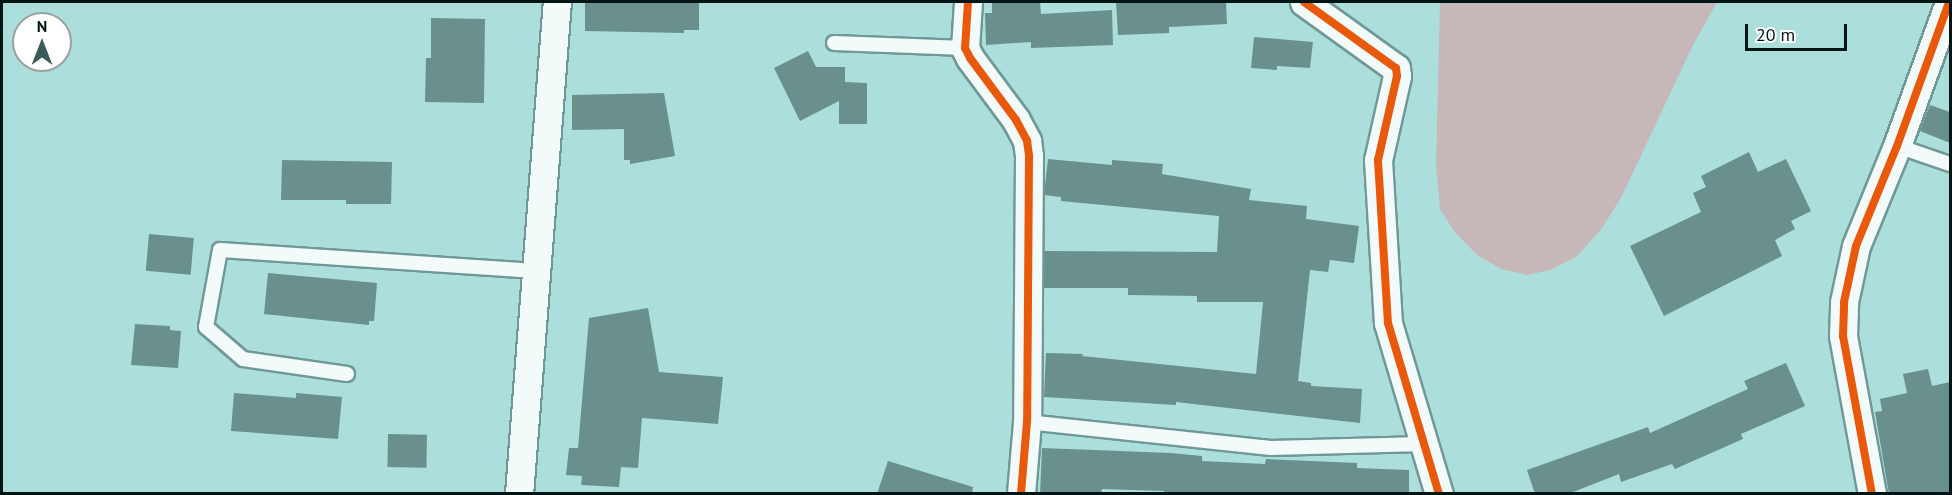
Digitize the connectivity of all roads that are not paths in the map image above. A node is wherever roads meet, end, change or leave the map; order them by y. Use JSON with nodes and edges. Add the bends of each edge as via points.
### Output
{"nodes":[{"id":1,"x":557,"y":2,"type":"edge"},
{"id":2,"x":968,"y":2,"type":"edge"},
{"id":3,"x":1304,"y":2,"type":"edge"},
{"id":4,"x":1949,"y":2,"type":"edge"},
{"id":5,"x":834,"y":44,"type":"dead end"},
{"id":6,"x":965,"y":48,"type":"junction"},
{"id":7,"x":1897,"y":146,"type":"junction"},
{"id":8,"x":1950,"y":164,"type":"edge"},
{"id":9,"x":536,"y":271,"type":"junction"},
{"id":10,"x":347,"y":374,"type":"dead end"},
{"id":11,"x":1027,"y":422,"type":"junction"},
{"id":12,"x":1424,"y":444,"type":"junction"},
{"id":13,"x":519,"y":494,"type":"edge"},
{"id":14,"x":1021,"y":494,"type":"edge"},
{"id":15,"x":1439,"y":494,"type":"edge"},
{"id":16,"x":1872,"y":494,"type":"edge"}],
"edges":[{"from":1,"to":9,"type":"street"},
{"from":2,"to":6,"type":"street"},
{"from":3,"to":12,"type":"street","via":[[1396,68],[1377,160],[1388,323]]},
{"from":4,"to":7,"type":"street"},
{"from":5,"to":6,"type":"lane"},
{"from":6,"to":11,"type":"street","via":[[1028,141]]},
{"from":7,"to":8,"type":"lane"},
{"from":7,"to":16,"type":"street","via":[[1856,246],[1844,302],[1843,336]]},
{"from":9,"to":10,"type":"lane","via":[[220,250],[206,327],[243,359]]},
{"from":9,"to":13,"type":"street"},
{"from":11,"to":12,"type":"lane","via":[[1271,448]]},
{"from":11,"to":14,"type":"street"},
{"from":12,"to":15,"type":"street"}]}
